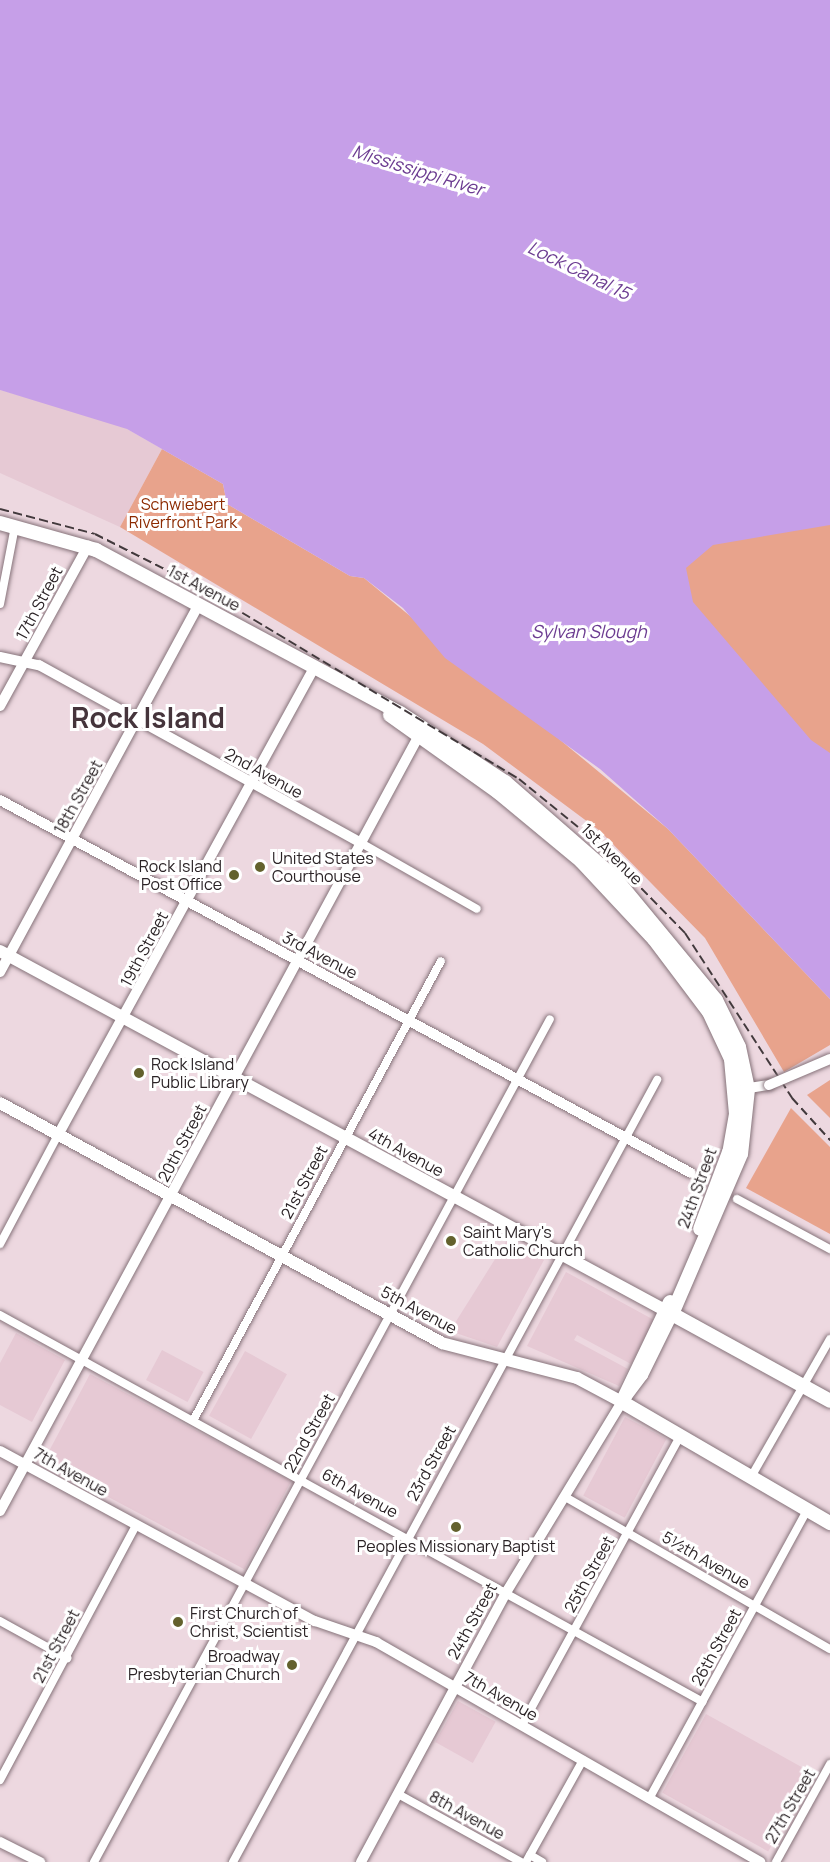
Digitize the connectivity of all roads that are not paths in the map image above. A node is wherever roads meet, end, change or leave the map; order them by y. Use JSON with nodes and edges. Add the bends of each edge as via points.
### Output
{"nodes":[{"id":1,"x":0,"y":523,"type":"edge"},
{"id":2,"x":15,"y":526,"type":"junction"},
{"id":3,"x":88,"y":546,"type":"junction"},
{"id":4,"x":0,"y":604,"type":"edge"},
{"id":5,"x":199,"y":604,"type":"junction"},
{"id":6,"x":0,"y":657,"type":"edge"},
{"id":7,"x":24,"y":662,"type":"junction"},
{"id":8,"x":314,"y":668,"type":"junction"},
{"id":9,"x":0,"y":706,"type":"edge"},
{"id":10,"x":138,"y":720,"type":"junction"},
{"id":11,"x":421,"y":732,"type":"junction"},
{"id":12,"x":251,"y":783,"type":"junction"},
{"id":13,"x":0,"y":800,"type":"edge"},
{"id":14,"x":72,"y":839,"type":"junction"},
{"id":15,"x":361,"y":843,"type":"junction"},
{"id":16,"x":187,"y":901,"type":"junction"},
{"id":17,"x":477,"y":909,"type":"dead end"},
{"id":18,"x":4,"y":953,"type":"edge"},
{"id":19,"x":297,"y":959,"type":"junction"},
{"id":20,"x":441,"y":961,"type":"dead end"},
{"id":21,"x":0,"y":972,"type":"edge"},
{"id":22,"x":122,"y":1016,"type":"junction"},
{"id":23,"x":550,"y":1019,"type":"dead end"},
{"id":24,"x":409,"y":1020,"type":"junction"},
{"id":25,"x":830,"y":1059,"type":"edge"},
{"id":26,"x":234,"y":1077,"type":"junction"},
{"id":27,"x":517,"y":1078,"type":"junction"},
{"id":28,"x":657,"y":1080,"type":"dead end"},
{"id":29,"x":742,"y":1089,"type":"junction"},
{"id":30,"x":0,"y":1103,"type":"edge"},
{"id":31,"x":57,"y":1135,"type":"junction"},
{"id":32,"x":626,"y":1137,"type":"junction"},
{"id":33,"x":345,"y":1138,"type":"junction"},
{"id":34,"x":691,"y":1173,"type":"dead end"},
{"id":35,"x":170,"y":1196,"type":"junction"},
{"id":36,"x":453,"y":1196,"type":"junction"},
{"id":37,"x":737,"y":1199,"type":"dead end"},
{"id":38,"x":0,"y":1244,"type":"edge"},
{"id":39,"x":830,"y":1249,"type":"edge"},
{"id":40,"x":561,"y":1254,"type":"junction"},
{"id":41,"x":282,"y":1256,"type":"junction"},
{"id":42,"x":669,"y":1312,"type":"junction"},
{"id":43,"x":389,"y":1314,"type":"junction"},
{"id":44,"x":0,"y":1315,"type":"edge"},
{"id":45,"x":830,"y":1339,"type":"edge"},
{"id":46,"x":82,"y":1359,"type":"junction"},
{"id":47,"x":504,"y":1360,"type":"junction"},
{"id":48,"x":801,"y":1384,"type":"junction"},
{"id":49,"x":827,"y":1398,"type":"edge"},
{"id":50,"x":622,"y":1402,"type":"junction"},
{"id":51,"x":194,"y":1419,"type":"junction"},
{"id":52,"x":680,"y":1437,"type":"junction"},
{"id":53,"x":0,"y":1451,"type":"edge"},
{"id":54,"x":25,"y":1464,"type":"junction"},
{"id":55,"x":751,"y":1477,"type":"junction"},
{"id":56,"x":302,"y":1478,"type":"junction"},
{"id":57,"x":567,"y":1498,"type":"junction"},
{"id":58,"x":0,"y":1510,"type":"edge"},
{"id":59,"x":807,"y":1510,"type":"junction"},
{"id":60,"x":830,"y":1523,"type":"edge"},
{"id":61,"x":136,"y":1525,"type":"junction"},
{"id":62,"x":628,"y":1533,"type":"junction"},
{"id":63,"x":409,"y":1537,"type":"junction"},
{"id":64,"x":245,"y":1583,"type":"junction"},
{"id":65,"x":507,"y":1591,"type":"junction"},
{"id":66,"x":756,"y":1606,"type":"junction"},
{"id":67,"x":0,"y":1621,"type":"edge"},
{"id":68,"x":576,"y":1629,"type":"junction"},
{"id":69,"x":356,"y":1634,"type":"junction"},
{"id":70,"x":830,"y":1649,"type":"edge"},
{"id":71,"x":67,"y":1658,"type":"junction"},
{"id":72,"x":455,"y":1687,"type":"junction"},
{"id":73,"x":703,"y":1702,"type":"junction"},
{"id":74,"x":522,"y":1725,"type":"junction"},
{"id":75,"x":583,"y":1760,"type":"junction"},
{"id":76,"x":830,"y":1764,"type":"edge"},
{"id":77,"x":828,"y":1774,"type":"edge"},
{"id":78,"x":0,"y":1780,"type":"edge"},
{"id":79,"x":398,"y":1794,"type":"junction"},
{"id":80,"x":650,"y":1799,"type":"junction"},
{"id":81,"x":0,"y":1842,"type":"edge"},
{"id":82,"x":528,"y":1859,"type":"edge"},
{"id":83,"x":40,"y":1862,"type":"edge"},
{"id":84,"x":94,"y":1862,"type":"edge"},
{"id":85,"x":233,"y":1862,"type":"edge"},
{"id":86,"x":361,"y":1862,"type":"edge"},
{"id":87,"x":521,"y":1862,"type":"edge"},
{"id":88,"x":542,"y":1862,"type":"edge"},
{"id":89,"x":760,"y":1862,"type":"edge"},
{"id":90,"x":776,"y":1862,"type":"edge"}],
"edges":[{"from":1,"to":2,"type":"main road","name":"1st Avenue"},
{"from":2,"to":3,"type":"main road","name":"1st Avenue"},
{"from":2,"to":4,"type":"street"},
{"from":3,"to":5,"type":"main road","name":"1st Avenue"},
{"from":3,"to":7,"type":"street","name":"17th Street"},
{"from":5,"to":8,"type":"main road","name":"1st Avenue"},
{"from":5,"to":10,"type":"street","name":"18th Street"},
{"from":6,"to":7,"type":"street","name":"2nd Avenue"},
{"from":7,"to":9,"type":"street","name":"17th Street"},
{"from":7,"to":10,"type":"street","name":"2nd Avenue"},
{"from":8,"to":11,"type":"main road","name":"1st Avenue"},
{"from":8,"to":12,"type":"street","name":"19th Street"},
{"from":10,"to":12,"type":"street","name":"2nd Avenue"},
{"from":10,"to":14,"type":"street","name":"18th Street"},
{"from":11,"to":15,"type":"street","name":"20th Street"},
{"from":11,"to":29,"type":"main road","name":"1st Avenue","via":[[536,806],[640,905],[722,1011],[739,1047]]},
{"from":12,"to":15,"type":"street","name":"2nd Avenue"},
{"from":12,"to":16,"type":"street","name":"19th Street"},
{"from":13,"to":14,"type":"street","name":"3rd Avenue"},
{"from":14,"to":16,"type":"street","name":"3rd Avenue"},
{"from":14,"to":18,"type":"street","name":"18th Street"},
{"from":15,"to":17,"type":"street","name":"2nd Avenue"},
{"from":15,"to":19,"type":"street","name":"20th Street"},
{"from":16,"to":19,"type":"street","name":"3rd Avenue"},
{"from":16,"to":22,"type":"street","name":"19th Street"},
{"from":18,"to":21,"type":"street","name":"18th Street"},
{"from":18,"to":22,"type":"main road","name":"4th Avenue"},
{"from":19,"to":24,"type":"street","name":"3rd Avenue"},
{"from":19,"to":26,"type":"street","name":"20th Street"},
{"from":20,"to":24,"type":"street","name":"21st Street"},
{"from":22,"to":26,"type":"main road","name":"4th Avenue"},
{"from":22,"to":31,"type":"street","name":"19th Street"},
{"from":23,"to":27,"type":"street","name":"22nd Street"},
{"from":24,"to":27,"type":"street","name":"3rd Avenue"},
{"from":24,"to":33,"type":"street","name":"21st Street"},
{"from":25,"to":29,"type":"street","bridge":true,"via":[[769,1085]]},
{"from":26,"to":33,"type":"main road","name":"4th Avenue"},
{"from":26,"to":35,"type":"street","name":"20th Street"},
{"from":27,"to":32,"type":"street","name":"3rd Avenue"},
{"from":27,"to":36,"type":"street","name":"22nd Street"},
{"from":28,"to":32,"type":"street","name":"23rd Street"},
{"from":29,"to":42,"type":"main road","name":"24th Street","via":[[741,1154]]},
{"from":30,"to":31,"type":"main road","name":"5th Avenue"},
{"from":31,"to":35,"type":"main road","name":"5th Avenue"},
{"from":31,"to":38,"type":"street","name":"19th Street"},
{"from":32,"to":34,"type":"street","name":"3rd Avenue"},
{"from":32,"to":40,"type":"street","name":"23rd Street"},
{"from":33,"to":36,"type":"main road","name":"4th Avenue"},
{"from":33,"to":41,"type":"street","name":"21st Street"},
{"from":35,"to":41,"type":"main road","name":"5th Avenue"},
{"from":35,"to":46,"type":"street","name":"20th Street"},
{"from":36,"to":40,"type":"main road","name":"4th Avenue"},
{"from":36,"to":43,"type":"street","name":"22nd Street"},
{"from":37,"to":39,"type":"street"},
{"from":40,"to":42,"type":"main road","name":"4th Avenue"},
{"from":40,"to":47,"type":"street","name":"23rd Street"},
{"from":41,"to":43,"type":"main road","name":"5th Avenue"},
{"from":41,"to":51,"type":"street","name":"21st Street"},
{"from":42,"to":48,"type":"main road","name":"4th Avenue"},
{"from":42,"to":50,"type":"main road","name":"24th Street"},
{"from":43,"to":47,"type":"main road","name":"5th Avenue","via":[[458,1349]]},
{"from":43,"to":56,"type":"street","name":"22nd Street"},
{"from":44,"to":46,"type":"street","name":"6th Avenue"},
{"from":45,"to":48,"type":"street"},
{"from":46,"to":51,"type":"street","name":"6th Avenue"},
{"from":46,"to":54,"type":"street","name":"20th Street"},
{"from":47,"to":50,"type":"main road","name":"5th Avenue","via":[[577,1378]]},
{"from":47,"to":63,"type":"street","name":"23rd Street"},
{"from":48,"to":49,"type":"main road"},
{"from":48,"to":55,"type":"street"},
{"from":50,"to":52,"type":"main road","name":"5th Avenue"},
{"from":50,"to":57,"type":"street","name":"24th Street"},
{"from":51,"to":56,"type":"street","name":"6th Avenue"},
{"from":52,"to":55,"type":"main road","name":"5th Avenue"},
{"from":52,"to":62,"type":"street","name":"25th Street"},
{"from":53,"to":54,"type":"street","name":"7th Avenue"},
{"from":54,"to":58,"type":"street","name":"20th Street"},
{"from":54,"to":61,"type":"street","name":"7th Avenue"},
{"from":55,"to":59,"type":"main road","name":"5th Avenue"},
{"from":56,"to":63,"type":"street","name":"6th Avenue"},
{"from":56,"to":64,"type":"street","name":"22nd Street"},
{"from":57,"to":62,"type":"street","name":"5½th Avenue"},
{"from":57,"to":65,"type":"street","name":"24th Street"},
{"from":59,"to":60,"type":"main road","name":"5th Avenue"},
{"from":59,"to":66,"type":"street","name":"26th Street"},
{"from":61,"to":64,"type":"street","name":"7th Avenue"},
{"from":61,"to":71,"type":"street","name":"21st Street"},
{"from":62,"to":66,"type":"street","name":"5½th Avenue"},
{"from":62,"to":68,"type":"street","name":"25th Street"},
{"from":63,"to":65,"type":"street","name":"6th Avenue"},
{"from":63,"to":69,"type":"street","name":"23rd Street"},
{"from":64,"to":69,"type":"street","name":"7th Avenue","via":[[315,1621]]},
{"from":64,"to":84,"type":"street","name":"22nd Street"},
{"from":65,"to":68,"type":"street","name":"6th Avenue"},
{"from":65,"to":72,"type":"street","name":"24th Street"},
{"from":66,"to":70,"type":"street","name":"5½th Avenue"},
{"from":66,"to":73,"type":"street","name":"26th Street"},
{"from":67,"to":71,"type":"street"},
{"from":68,"to":73,"type":"street","name":"6th Avenue"},
{"from":68,"to":74,"type":"street","name":"25th Street"},
{"from":69,"to":72,"type":"street","name":"7th Avenue"},
{"from":69,"to":85,"type":"street","name":"23rd Street"},
{"from":71,"to":78,"type":"street","name":"21st Street"},
{"from":72,"to":74,"type":"street","name":"7th Avenue"},
{"from":72,"to":79,"type":"street","name":"24th Street"},
{"from":73,"to":80,"type":"street","name":"26th Street"},
{"from":74,"to":75,"type":"street","name":"7th Avenue"},
{"from":75,"to":80,"type":"street","name":"7th Avenue"},
{"from":75,"to":82,"type":"street"},
{"from":76,"to":77,"type":"street","name":"27th Street"},
{"from":77,"to":90,"type":"street","name":"27th Street"},
{"from":79,"to":86,"type":"street","name":"24th Street"},
{"from":79,"to":87,"type":"street","name":"8th Avenue"},
{"from":80,"to":89,"type":"street","name":"7th Avenue"},
{"from":81,"to":83,"type":"street"},
{"from":82,"to":88,"type":"street"}]}
